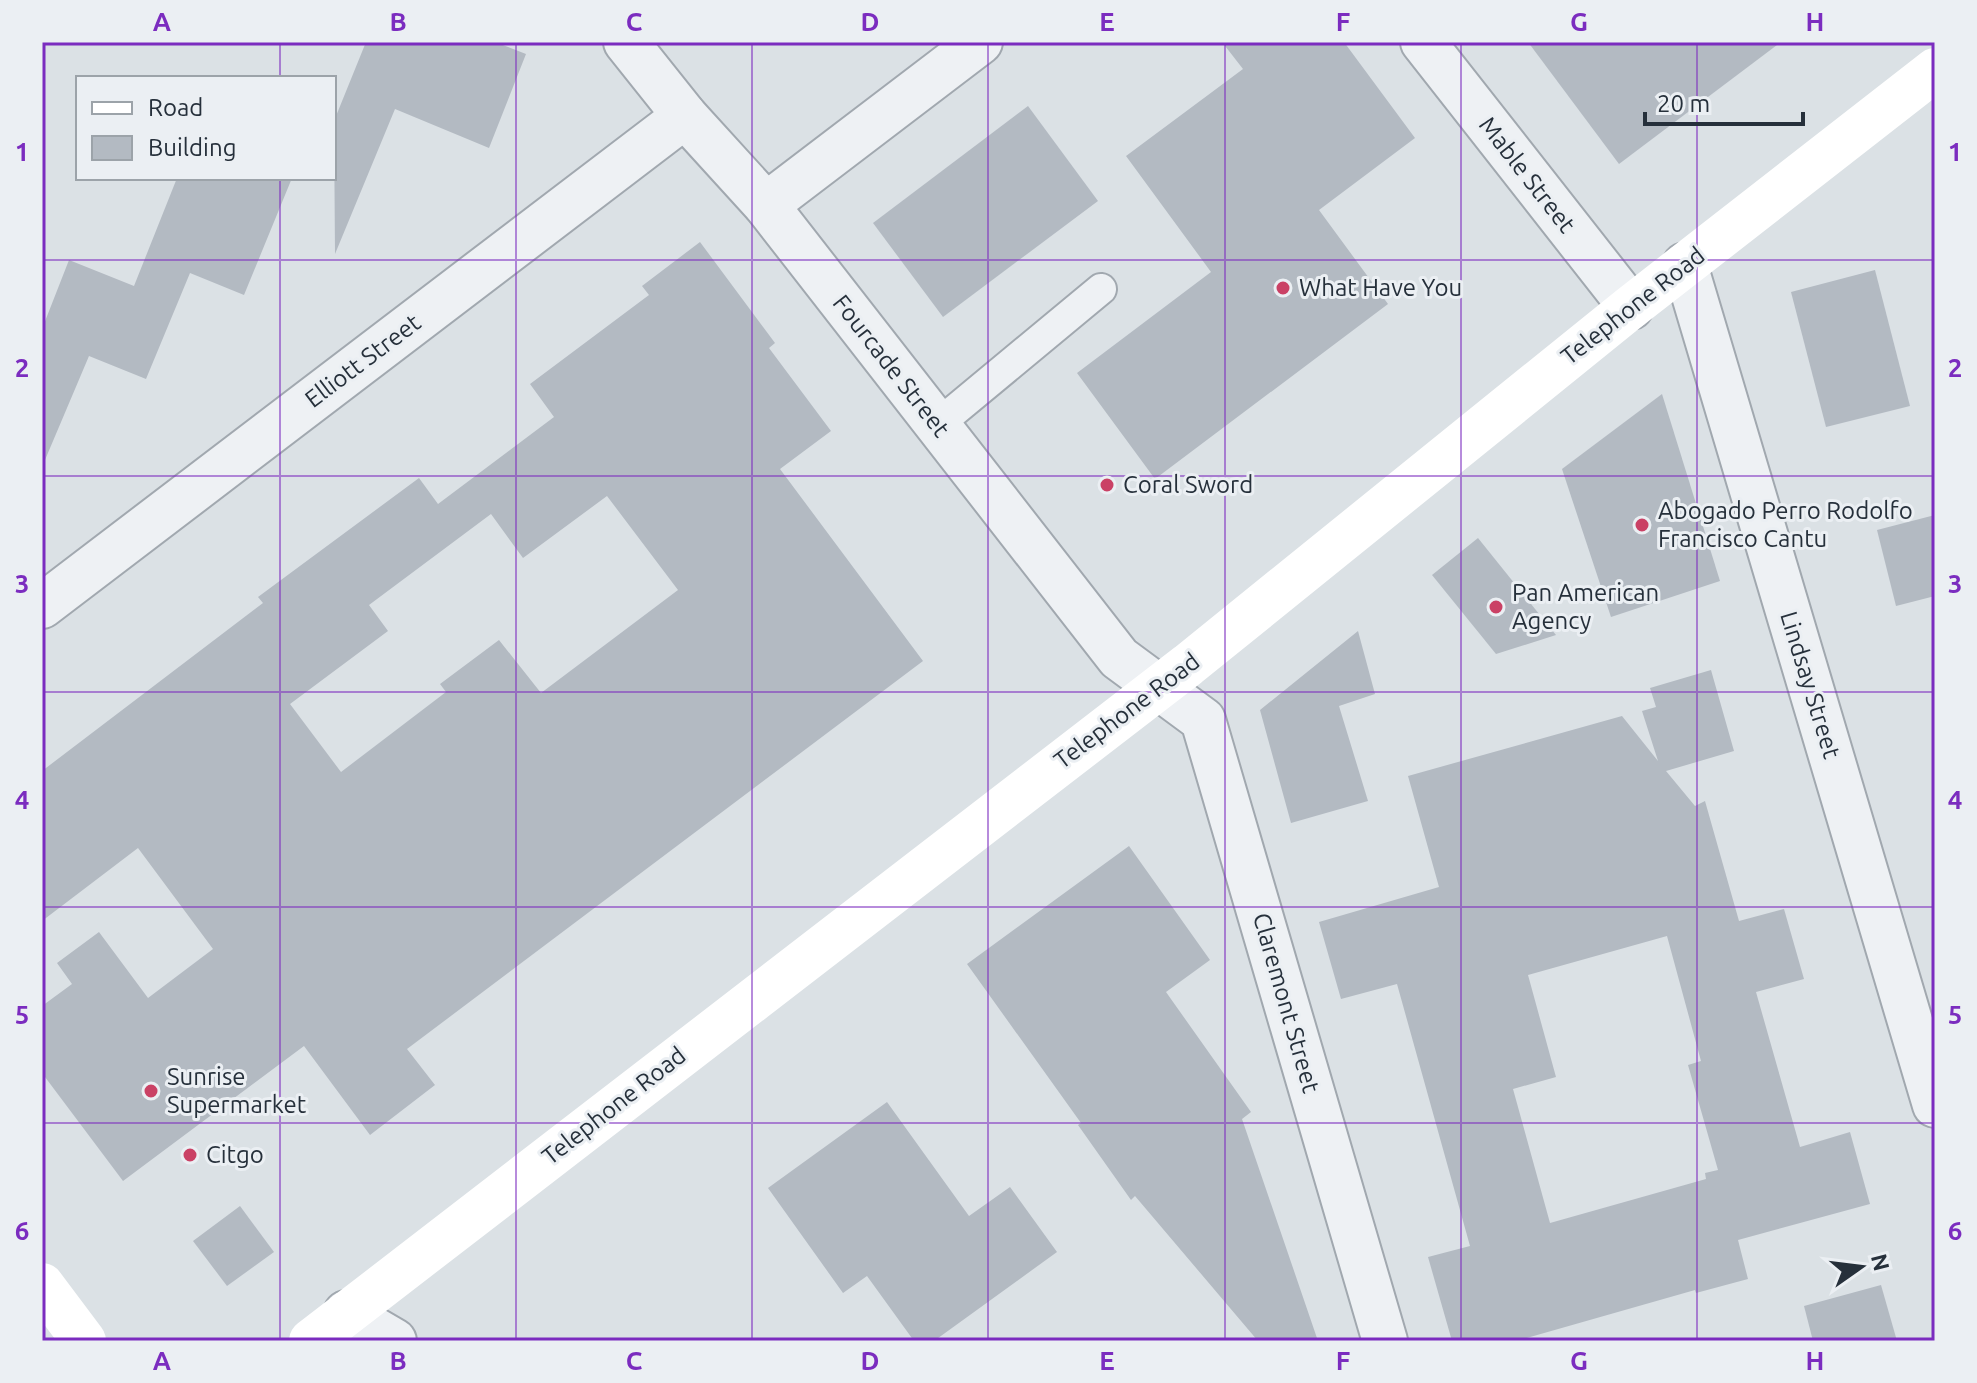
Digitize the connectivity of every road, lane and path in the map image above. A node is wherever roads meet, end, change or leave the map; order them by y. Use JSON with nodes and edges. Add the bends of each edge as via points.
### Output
{"nodes":[{"id":1,"x":626,"y":42,"type":"edge"},
{"id":2,"x":980,"y":42,"type":"edge"},
{"id":3,"x":1423,"y":42,"type":"edge"},
{"id":4,"x":1935,"y":70,"type":"edge"},
{"id":5,"x":685,"y":116,"type":"junction"},
{"id":6,"x":766,"y":205,"type":"junction"},
{"id":7,"x":1685,"y":265,"type":"junction"},
{"id":8,"x":1101,"y":289,"type":"dead end"},
{"id":9,"x":1631,"y":307,"type":"junction"},
{"id":10,"x":937,"y":425,"type":"junction"},
{"id":11,"x":42,"y":606,"type":"edge"},
{"id":12,"x":1157,"y":687,"type":"junction"},
{"id":13,"x":1935,"y":1105,"type":"edge"},
{"id":14,"x":42,"y":1285,"type":"edge"},
{"id":15,"x":346,"y":1313,"type":"junction"},
{"id":16,"x":84,"y":1341,"type":"edge"},
{"id":17,"x":311,"y":1341,"type":"edge"},
{"id":18,"x":394,"y":1341,"type":"edge"},
{"id":19,"x":1385,"y":1341,"type":"edge"}],
"edges":[{"from":1,"to":5,"type":"street","name":"Fourcade Street"},
{"from":2,"to":6,"type":"street"},
{"from":3,"to":9,"type":"street","name":"Mable Street"},
{"from":4,"to":7,"type":"main road","name":"Telephone Road"},
{"from":5,"to":6,"type":"street","name":"Fourcade Street"},
{"from":5,"to":11,"type":"street","name":"Elliott Street"},
{"from":6,"to":10,"type":"street","name":"Fourcade Street"},
{"from":7,"to":9,"type":"main road","name":"Telephone Road"},
{"from":7,"to":13,"type":"street","name":"Lindsay Street"},
{"from":8,"to":10,"type":"lane"},
{"from":9,"to":12,"type":"main road","name":"Telephone Road"},
{"from":10,"to":12,"type":"street","name":"Fourcade Street","via":[[1119,658]]},
{"from":12,"to":15,"type":"main road","name":"Telephone Road"},
{"from":12,"to":19,"type":"street","name":"Claremont Street","via":[[1203,720]]},
{"from":14,"to":16,"type":"main road"},
{"from":15,"to":17,"type":"main road","name":"Telephone Road"},
{"from":15,"to":18,"type":"street"}]}
